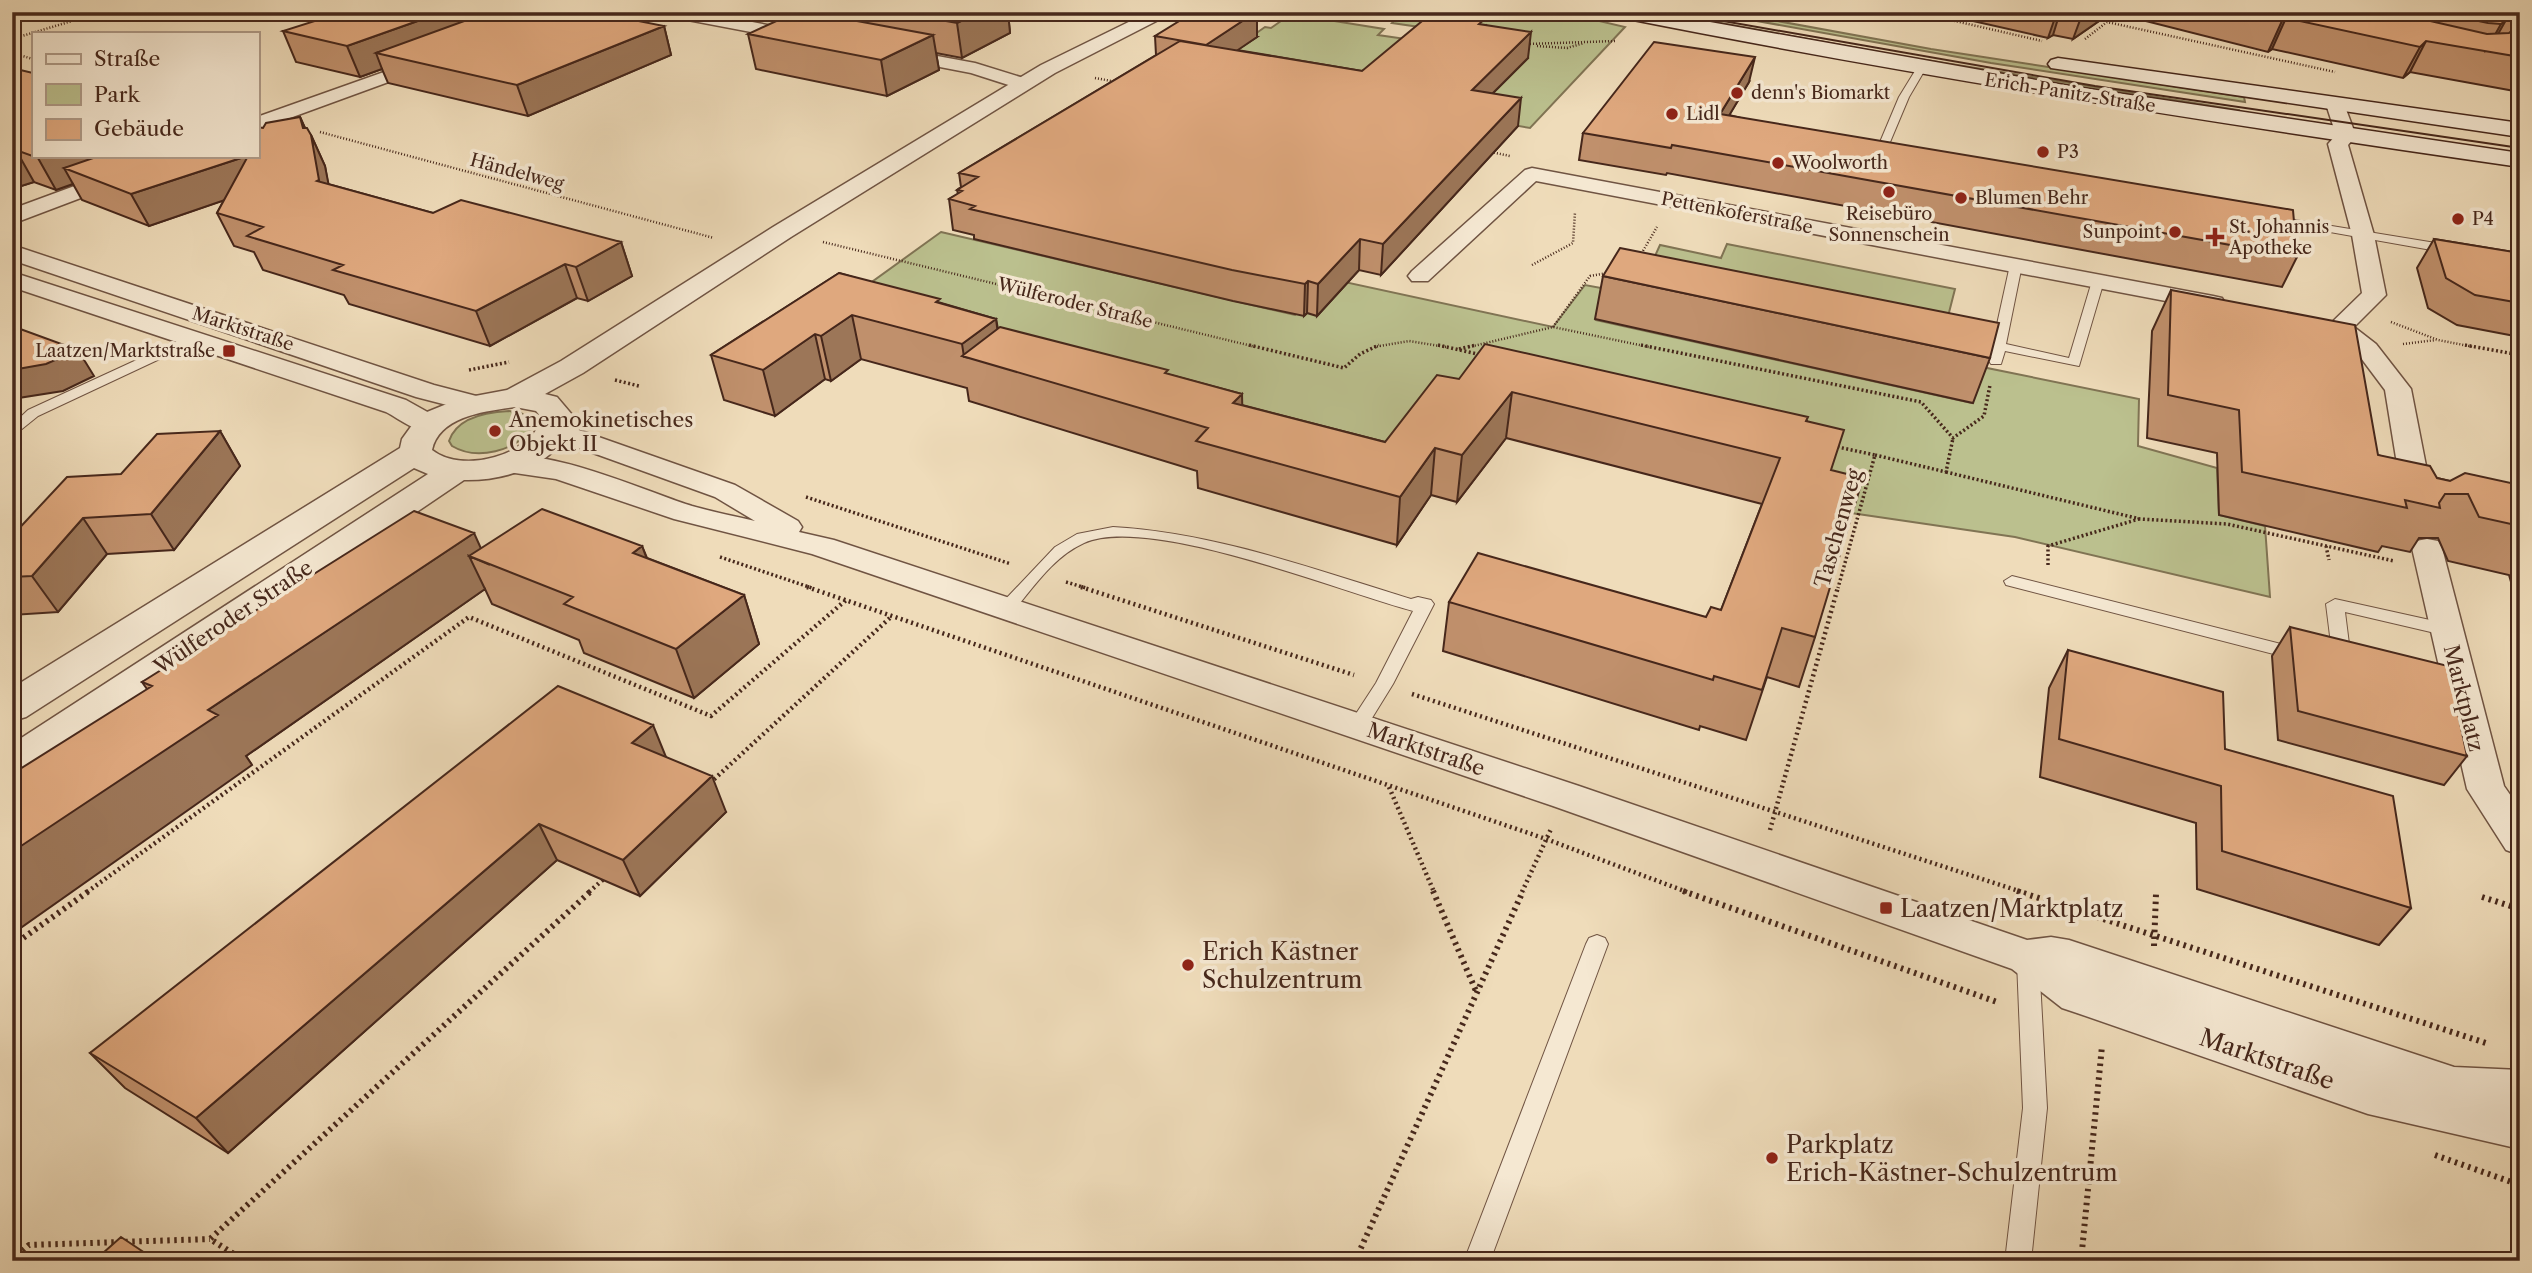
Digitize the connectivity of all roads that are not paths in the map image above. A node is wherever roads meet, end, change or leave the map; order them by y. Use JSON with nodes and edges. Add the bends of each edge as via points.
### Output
{"nodes":[{"id":1,"x":672,"y":12,"type":"edge"},
{"id":2,"x":776,"y":12,"type":"edge"},
{"id":3,"x":1623,"y":12,"type":"edge"},
{"id":4,"x":1175,"y":15,"type":"edge"},
{"id":5,"x":794,"y":35,"type":"junction"},
{"id":6,"x":820,"y":40,"type":"edge"},
{"id":7,"x":871,"y":49,"type":"edge"},
{"id":8,"x":446,"y":54,"type":"edge"},
{"id":9,"x":2034,"y":61,"type":"dead end"},
{"id":10,"x":1921,"y":68,"type":"junction"},
{"id":11,"x":1024,"y":84,"type":"junction"},
{"id":12,"x":2335,"y":104,"type":"junction"},
{"id":13,"x":265,"y":122,"type":"edge"},
{"id":14,"x":2520,"y":130,"type":"edge"},
{"id":15,"x":2346,"y":136,"type":"junction"},
{"id":16,"x":1893,"y":156,"type":"edge"},
{"id":17,"x":169,"y":158,"type":"edge"},
{"id":18,"x":2520,"y":160,"type":"edge"},
{"id":19,"x":12,"y":217,"type":"edge"},
{"id":20,"x":2264,"y":218,"type":"edge"},
{"id":21,"x":2363,"y":235,"type":"junction"},
{"id":22,"x":12,"y":252,"type":"edge"},
{"id":23,"x":2466,"y":252,"type":"edge"},
{"id":24,"x":2017,"y":265,"type":"junction"},
{"id":25,"x":1420,"y":276,"type":"dead end"},
{"id":26,"x":12,"y":279,"type":"edge"},
{"id":27,"x":2098,"y":281,"type":"junction"},
{"id":28,"x":2232,"y":307,"type":"edge"},
{"id":29,"x":2312,"y":322,"type":"edge"},
{"id":30,"x":2339,"y":327,"type":"junction"},
{"id":31,"x":192,"y":338,"type":"junction"},
{"id":32,"x":1999,"y":346,"type":"junction"},
{"id":33,"x":1996,"y":361,"type":"edge"},
{"id":34,"x":515,"y":398,"type":"junction"},
{"id":35,"x":474,"y":404,"type":"junction"},
{"id":36,"x":554,"y":419,"type":"junction"},
{"id":37,"x":12,"y":433,"type":"edge"},
{"id":38,"x":423,"y":439,"type":"junction"},
{"id":39,"x":503,"y":464,"type":"junction"},
{"id":40,"x":455,"y":471,"type":"junction"},
{"id":41,"x":2420,"y":513,"type":"edge"},
{"id":42,"x":1217,"y":542,"type":"dead end"},
{"id":43,"x":823,"y":547,"type":"junction"},
{"id":44,"x":2430,"y":559,"type":"road end"},
{"id":45,"x":2012,"y":581,"type":"dead end"},
{"id":46,"x":1414,"y":606,"type":"dead end"},
{"id":47,"x":1006,"y":608,"type":"junction"},
{"id":48,"x":2448,"y":630,"type":"junction"},
{"id":49,"x":12,"y":707,"type":"edge"},
{"id":50,"x":1357,"y":726,"type":"junction"},
{"id":51,"x":12,"y":765,"type":"edge"},
{"id":52,"x":2520,"y":840,"type":"edge"},
{"id":53,"x":1597,"y":944,"type":"dead end"},
{"id":54,"x":2027,"y":957,"type":"junction"},
{"id":55,"x":2520,"y":1090,"type":"edge"},
{"id":56,"x":2520,"y":1128,"type":"edge"},
{"id":57,"x":1478,"y":1261,"type":"edge"},
{"id":58,"x":2018,"y":1261,"type":"edge"}],
"edges":[{"from":1,"to":5,"type":"street"},
{"from":2,"to":5,"type":"lane","via":[[824,21]]},
{"from":3,"to":10,"type":"street","name":"Erich-Panitz-Straße"},
{"from":4,"to":11,"type":"street"},
{"from":4,"to":36,"type":"street","via":[[806,238]]},
{"from":5,"to":6,"type":"street"},
{"from":7,"to":11,"type":"street","via":[[975,68]]},
{"from":8,"to":13,"type":"street"},
{"from":9,"to":12,"type":"street","name":"Erich-Panitz-Straße"},
{"from":10,"to":15,"type":"street","name":"Erich-Panitz-Straße"},
{"from":10,"to":16,"type":"lane","via":[[1874,153]]},
{"from":11,"to":34,"type":"street","via":[[572,367]]},
{"from":12,"to":14,"type":"street","name":"Erich-Panitz-Straße"},
{"from":12,"to":15,"type":"street"},
{"from":15,"to":18,"type":"street","name":"Erich-Panitz-Straße"},
{"from":15,"to":21,"type":"street","via":[[2338,144]]},
{"from":17,"to":19,"type":"street"},
{"from":20,"to":21,"type":"lane"},
{"from":21,"to":23,"type":"lane"},
{"from":21,"to":30,"type":"street","via":[[2374,295]]},
{"from":22,"to":35,"type":"street","name":"Marktstraße"},
{"from":24,"to":25,"type":"street","name":"Pettenkoferstraße","via":[[1532,174]]},
{"from":24,"to":27,"type":"street","name":"Pettenkoferstraße"},
{"from":24,"to":32,"type":"lane"},
{"from":26,"to":31,"type":"street","name":"Marktstraße"},
{"from":27,"to":28,"type":"street","name":"Pettenkoferstraße"},
{"from":27,"to":32,"type":"lane","via":[[2074,363]]},
{"from":29,"to":30,"type":"street"},
{"from":30,"to":41,"type":"street","via":[[2367,349],[2398,389]]},
{"from":31,"to":37,"type":"lane","via":[[33,413]]},
{"from":31,"to":38,"type":"street","name":"Marktstraße","via":[[396,406]]},
{"from":32,"to":33,"type":"lane"},
{"from":34,"to":35,"type":"street","name":"Wülferoder Straße"},
{"from":34,"to":36,"type":"street","via":[[538,401]]},
{"from":35,"to":38,"type":"street","name":"Wülferoder Straße"},
{"from":36,"to":39,"type":"street","via":[[534,450]]},
{"from":36,"to":43,"type":"street","name":"Marktstraße","via":[[725,491]]},
{"from":38,"to":40,"type":"street","via":[[428,466]]},
{"from":38,"to":49,"type":"street","name":"Wülferoder Straße"},
{"from":39,"to":40,"type":"street"},
{"from":39,"to":43,"type":"street","name":"Marktstraße","via":[[560,471],[685,513]]},
{"from":40,"to":51,"type":"street","name":"Wülferoder Straße"},
{"from":42,"to":50,"type":"lane","via":[[1425,604]]},
{"from":43,"to":47,"type":"street","name":"Marktstraße"},
{"from":44,"to":48,"type":"street","name":"Marktplatz"},
{"from":45,"to":48,"type":"lane","via":[[2343,666],[2335,604]]},
{"from":46,"to":47,"type":"lane","via":[[1172,536],[1128,533],[1086,536],[1058,550]]},
{"from":47,"to":50,"type":"street","name":"Marktstraße"},
{"from":48,"to":52,"type":"street","name":"Marktplatz","via":[[2486,789]]},
{"from":50,"to":54,"type":"street","name":"Marktstraße"},
{"from":53,"to":57,"type":"lane"},
{"from":54,"to":55,"type":"street","name":"Marktstraße","via":[[2069,957],[2454,1087]]},
{"from":54,"to":56,"type":"street","name":"Marktstraße","via":[[2077,995],[2368,1094]]},
{"from":54,"to":58,"type":"lane","via":[[2035,1108]]}]}
